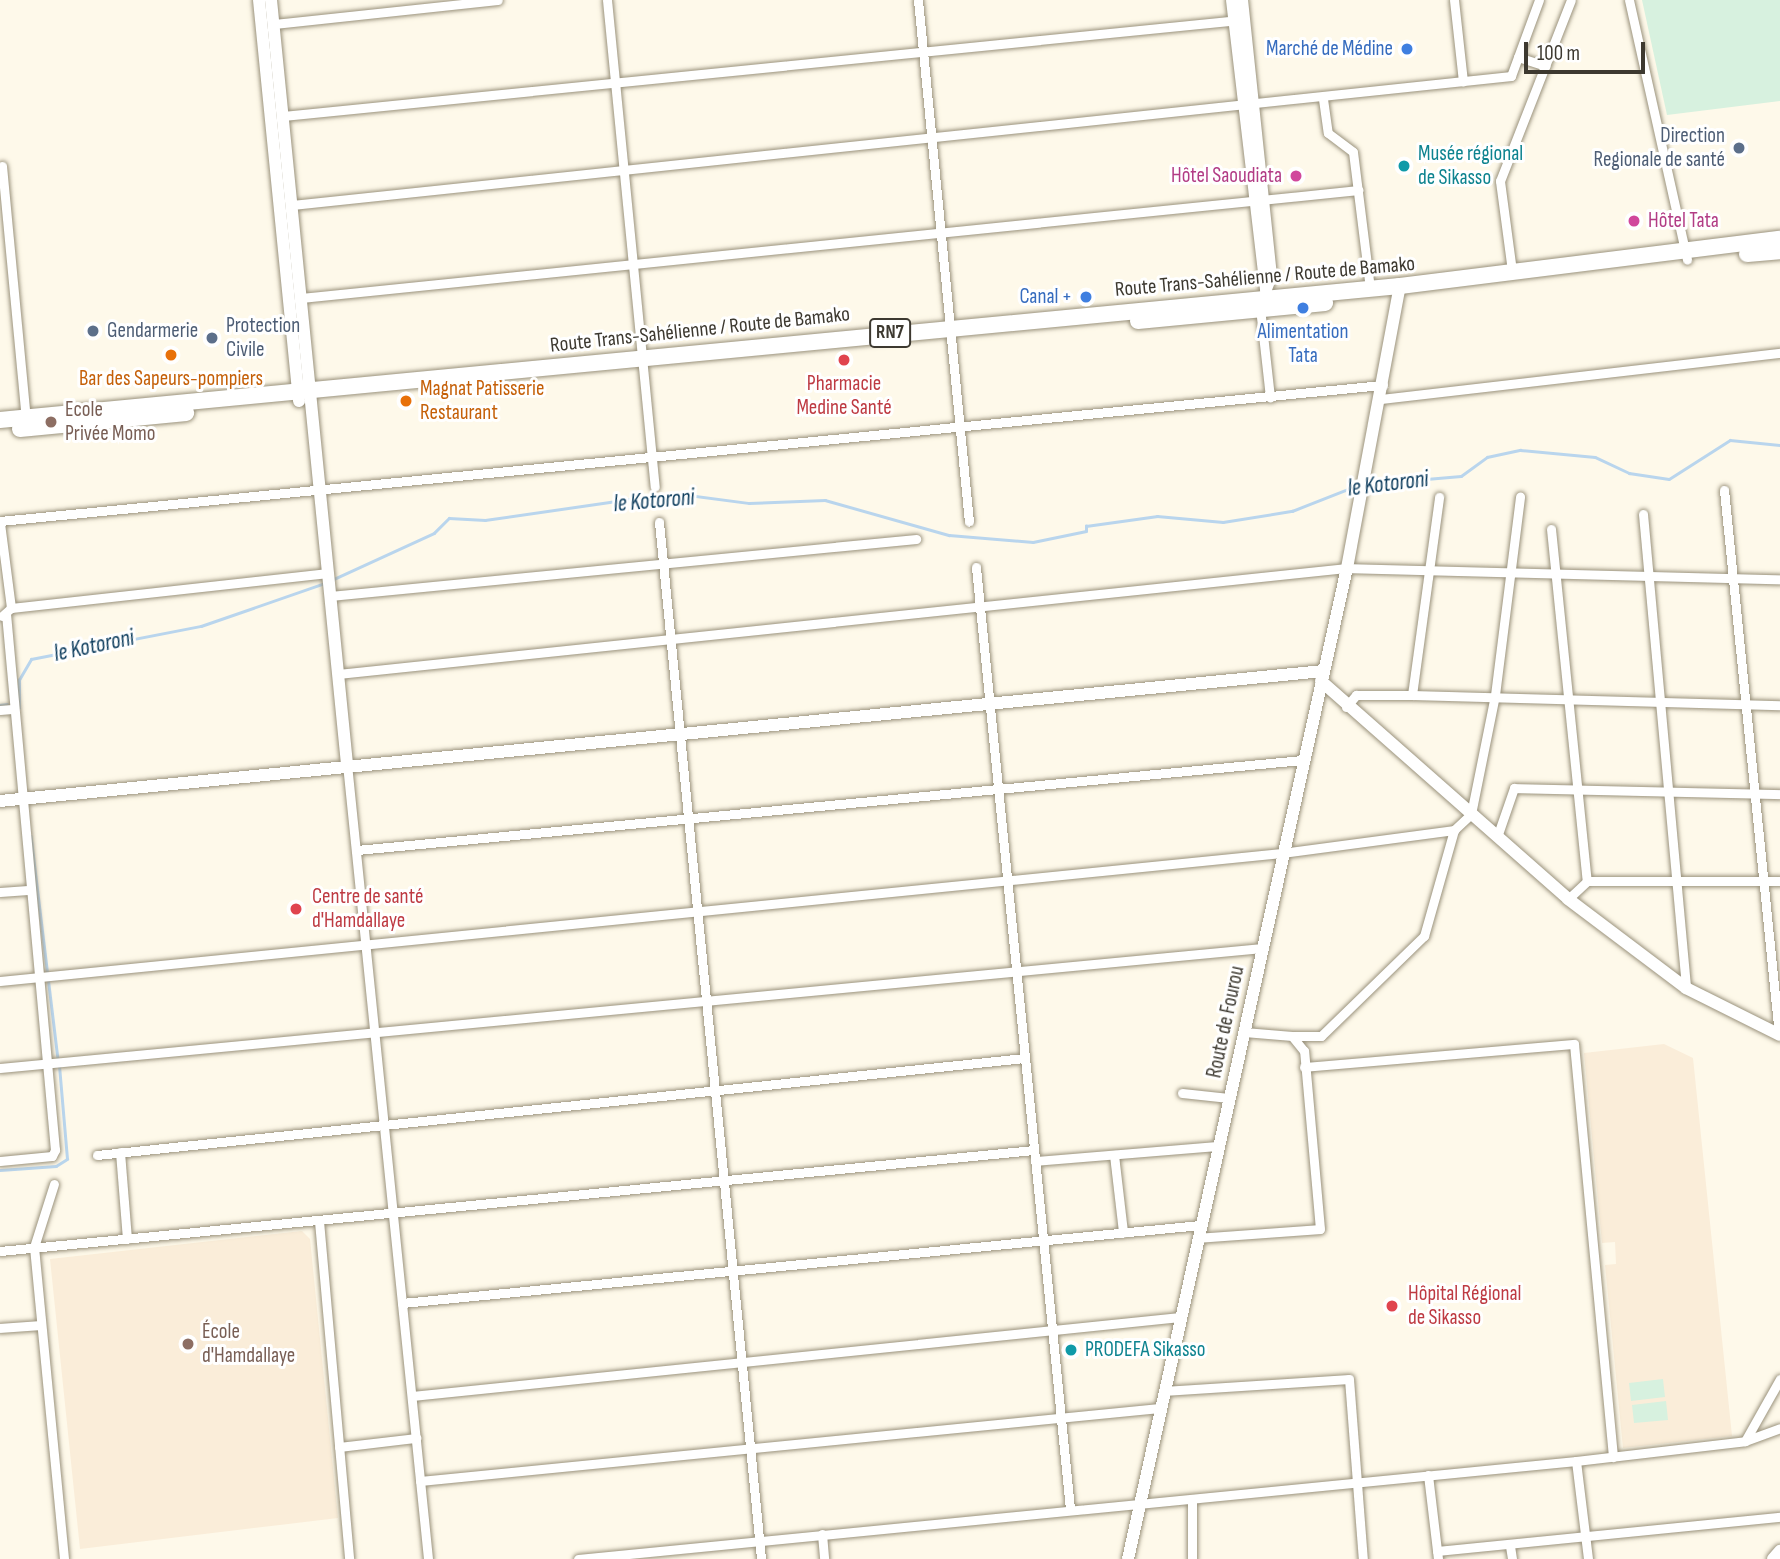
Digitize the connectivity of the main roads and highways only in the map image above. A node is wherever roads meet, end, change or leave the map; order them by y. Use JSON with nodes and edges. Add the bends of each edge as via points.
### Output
{"nodes":[{"id":1,"x":1780,"y":239,"type":"edge"},
{"id":2,"x":1780,"y":251,"type":"edge"},
{"id":3,"x":1687,"y":255,"type":"junction"},
{"id":4,"x":1401,"y":290,"type":"junction"},
{"id":5,"x":1264,"y":301,"type":"junction"},
{"id":6,"x":304,"y":395,"type":"junction"},
{"id":7,"x":0,"y":420,"type":"edge"},
{"id":8,"x":0,"y":430,"type":"edge"}],
"edges":[{"from":1,"to":3,"type":"highway","name":"Route Trans-Sahélienne / Route de Bamako","number":"RN7"},
{"from":2,"to":3,"type":"highway","name":"Route Trans-Sahélienne / Route de Bamako","number":"RN7"},
{"from":3,"to":4,"type":"highway","name":"Route Trans-Sahélienne / Route de Bamako","number":"RN7"},
{"from":3,"to":4,"type":"highway","name":"Route Trans-Sahélienne / Route de Bamako","number":"RN7","via":[[1512,271]]},
{"from":4,"to":5,"type":"highway","name":"Route Trans-Sahélienne / Route de Bamako","number":"RN7"},
{"from":4,"to":5,"type":"highway","name":"Route Trans-Sahélienne / Route de Bamako","number":"RN7"},
{"from":5,"to":6,"type":"highway","name":"Route Trans-Sahélienne / Route de Bamako","number":"RN7"},
{"from":6,"to":7,"type":"highway","name":"Route Trans-Sahélienne / Route de Bamako","number":"RN7"},
{"from":6,"to":8,"type":"highway","name":"Route Trans-Sahélienne / Route de Bamako","number":"RN7"}]}
